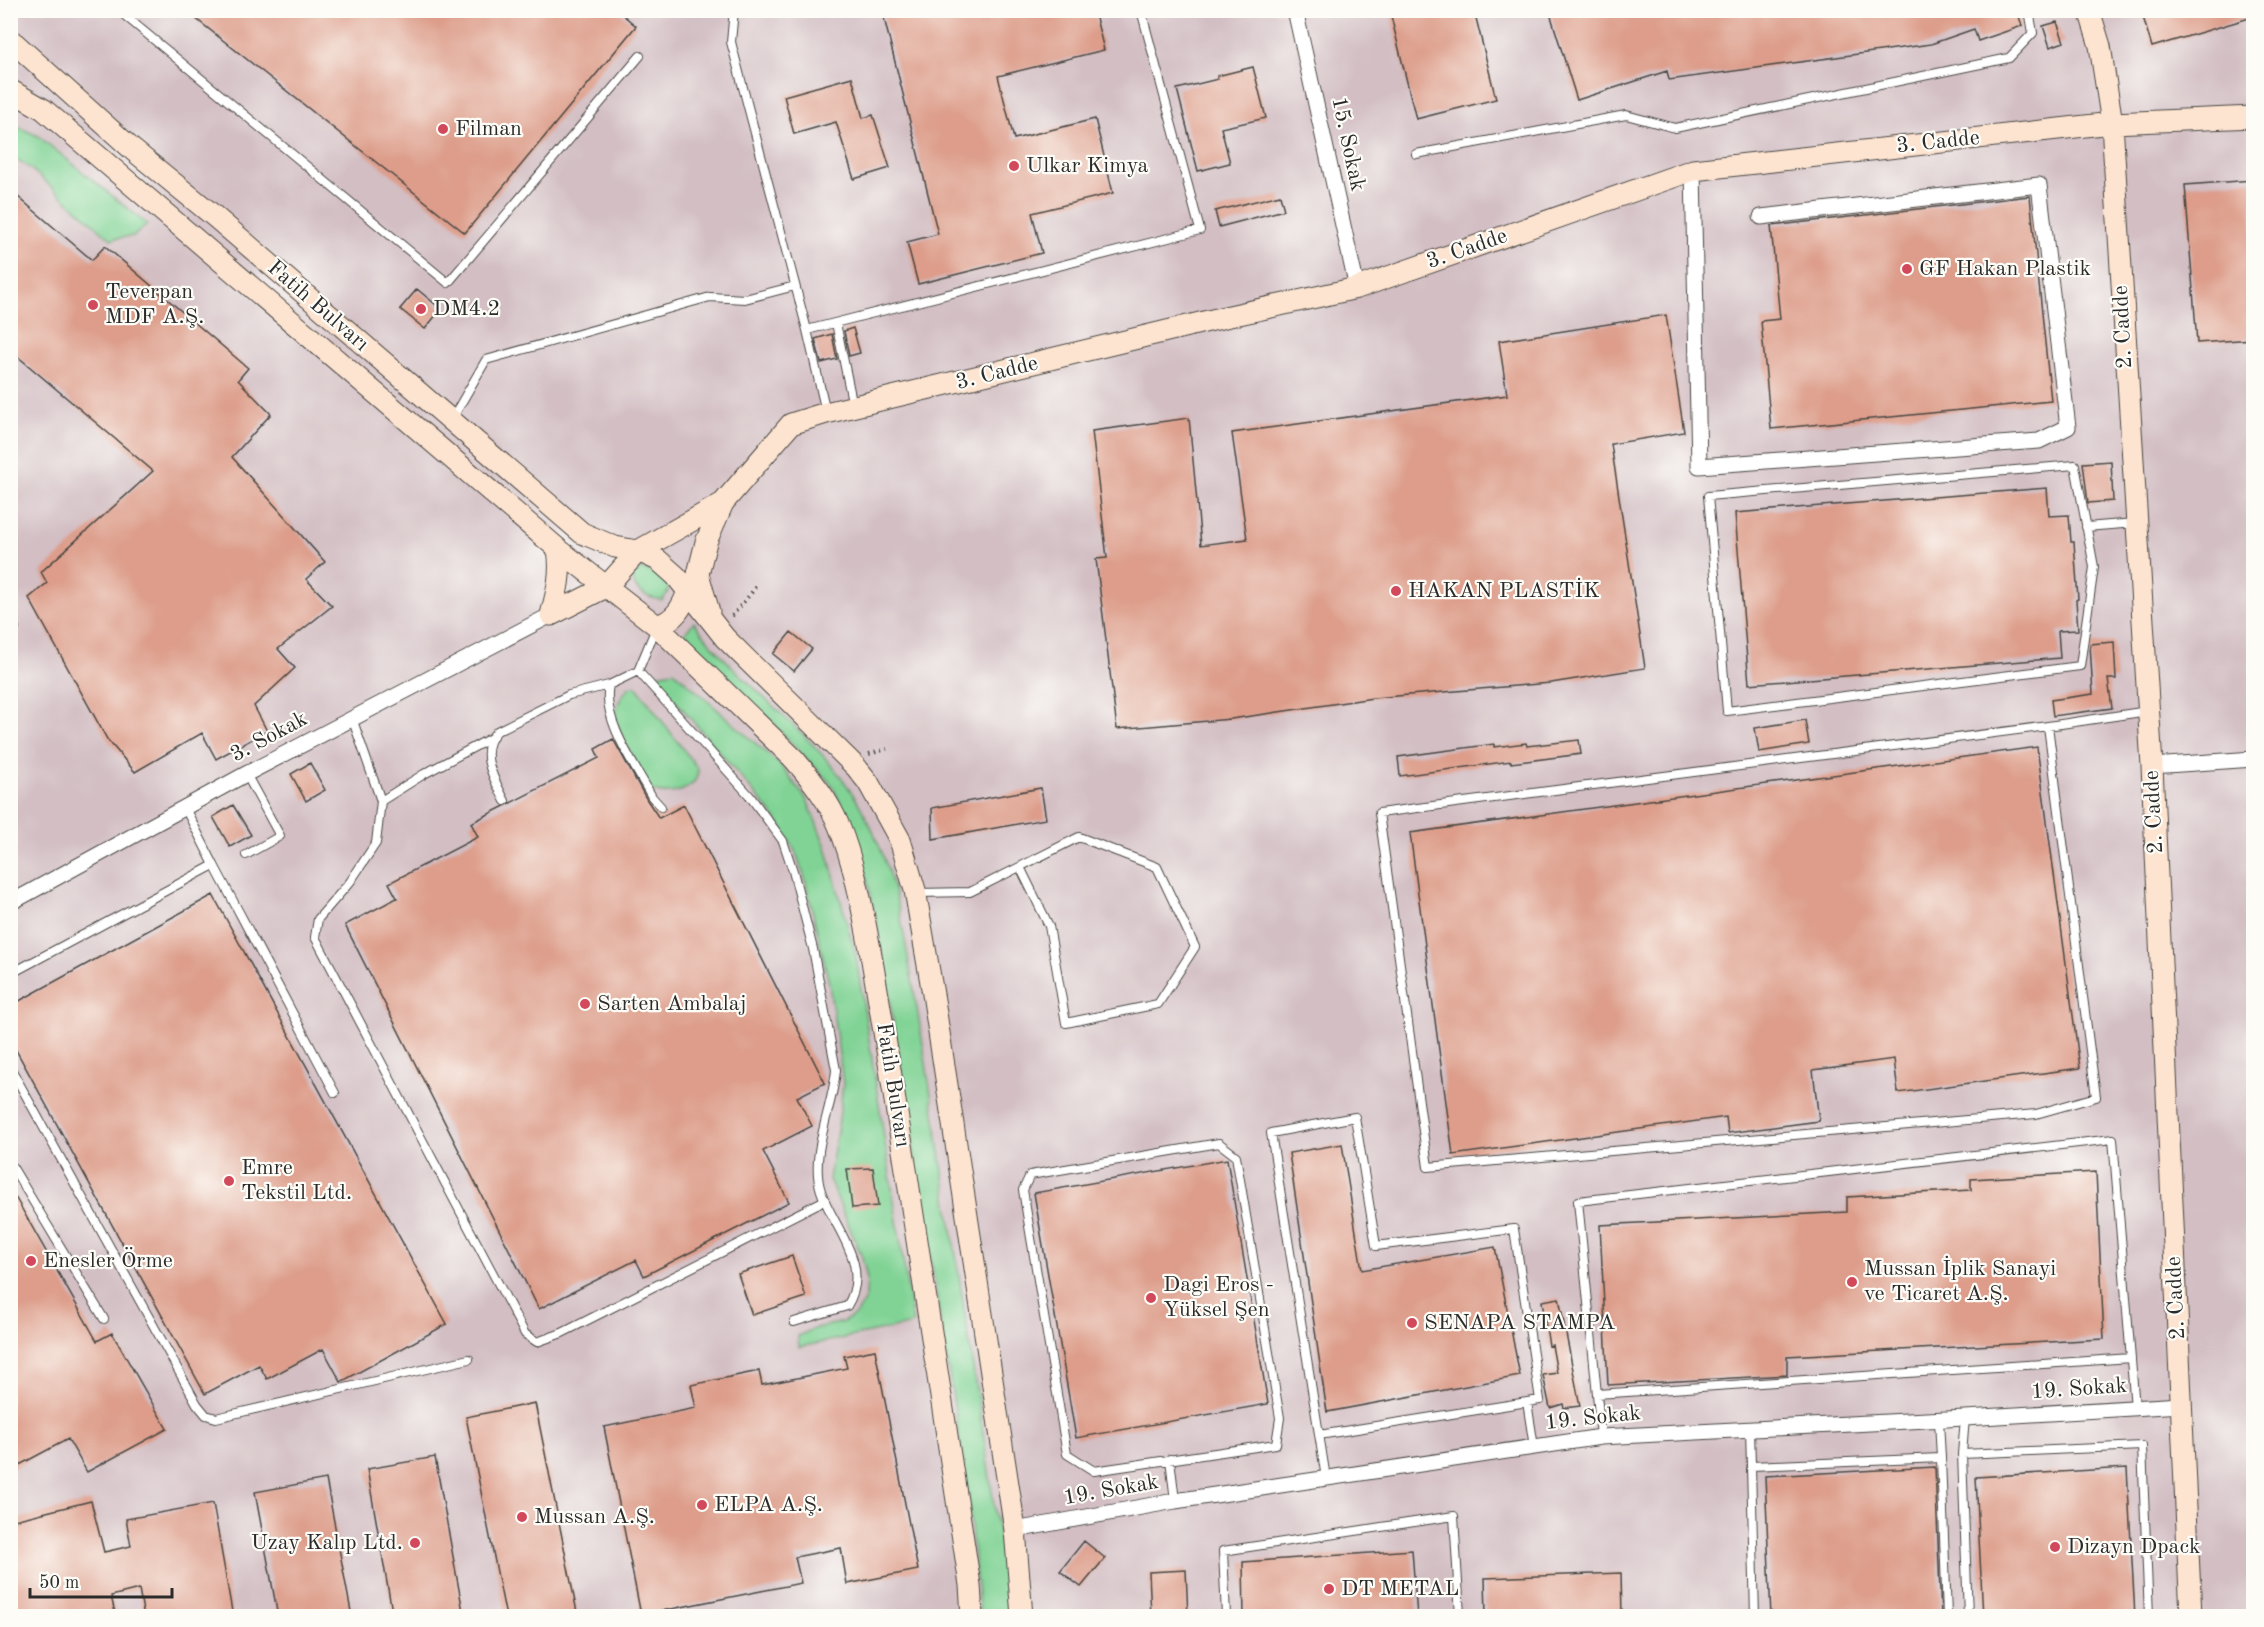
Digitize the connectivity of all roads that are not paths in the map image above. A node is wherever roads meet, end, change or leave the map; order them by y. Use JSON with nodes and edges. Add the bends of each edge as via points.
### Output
{"nodes":[{"id":1,"x":118,"y":10,"type":"edge"},
{"id":2,"x":734,"y":10,"type":"edge"},
{"id":3,"x":1141,"y":10,"type":"edge"},
{"id":4,"x":1295,"y":10,"type":"edge"},
{"id":5,"x":2029,"y":10,"type":"edge"},
{"id":6,"x":2089,"y":10,"type":"edge"},
{"id":7,"x":10,"y":39,"type":"edge"},
{"id":8,"x":640,"y":56,"type":"dead end"},
{"id":9,"x":10,"y":90,"type":"edge"},
{"id":10,"x":2253,"y":117,"type":"edge"},
{"id":11,"x":2112,"y":123,"type":"junction"},
{"id":12,"x":1416,"y":154,"type":"dead end"},
{"id":13,"x":1693,"y":170,"type":"junction"},
{"id":14,"x":1761,"y":217,"type":"dead end"},
{"id":15,"x":795,"y":286,"type":"junction"},
{"id":16,"x":1357,"y":288,"type":"junction"},
{"id":17,"x":836,"y":323,"type":"junction"},
{"id":18,"x":807,"y":330,"type":"junction"},
{"id":19,"x":854,"y":407,"type":"junction"},
{"id":20,"x":826,"y":413,"type":"junction"},
{"id":21,"x":451,"y":420,"type":"junction"},
{"id":22,"x":723,"y":503,"type":"junction"},
{"id":23,"x":2135,"y":523,"type":"junction"},
{"id":24,"x":2086,"y":527,"type":"junction"},
{"id":25,"x":558,"y":549,"type":"junction"},
{"id":26,"x":638,"y":551,"type":"junction"},
{"id":27,"x":606,"y":587,"type":"junction"},
{"id":28,"x":688,"y":591,"type":"junction"},
{"id":29,"x":551,"y":615,"type":"junction"},
{"id":30,"x":10,"y":618,"type":"edge"},
{"id":31,"x":718,"y":621,"type":"junction"},
{"id":32,"x":657,"y":626,"type":"junction"},
{"id":33,"x":10,"y":630,"type":"edge"},
{"id":34,"x":638,"y":671,"type":"junction"},
{"id":35,"x":609,"y":685,"type":"junction"},
{"id":36,"x":2148,"y":711,"type":"junction"},
{"id":37,"x":352,"y":718,"type":"junction"},
{"id":38,"x":2048,"y":726,"type":"junction"},
{"id":39,"x":491,"y":738,"type":"junction"},
{"id":40,"x":2253,"y":759,"type":"edge"},
{"id":41,"x":2152,"y":766,"type":"junction"},
{"id":42,"x":246,"y":774,"type":"junction"},
{"id":43,"x":381,"y":801,"type":"junction"},
{"id":44,"x":505,"y":801,"type":"dead end"},
{"id":45,"x":661,"y":807,"type":"dead end"},
{"id":46,"x":185,"y":808,"type":"junction"},
{"id":47,"x":246,"y":855,"type":"dead end"},
{"id":48,"x":214,"y":865,"type":"junction"},
{"id":49,"x":1020,"y":867,"type":"junction"},
{"id":50,"x":915,"y":894,"type":"junction"},
{"id":51,"x":10,"y":903,"type":"edge"},
{"id":52,"x":10,"y":974,"type":"edge"},
{"id":53,"x":10,"y":1067,"type":"edge"},
{"id":54,"x":335,"y":1094,"type":"dead end"},
{"id":55,"x":10,"y":1163,"type":"edge"},
{"id":56,"x":825,"y":1200,"type":"junction"},
{"id":57,"x":104,"y":1319,"type":"dead end"},
{"id":58,"x":794,"y":1322,"type":"dead end"},
{"id":59,"x":2131,"y":1358,"type":"junction"},
{"id":60,"x":469,"y":1359,"type":"dead end"},
{"id":61,"x":1597,"y":1394,"type":"junction"},
{"id":62,"x":1527,"y":1402,"type":"junction"},
{"id":63,"x":2181,"y":1405,"type":"junction"},
{"id":64,"x":2135,"y":1408,"type":"junction"},
{"id":65,"x":1965,"y":1419,"type":"junction"},
{"id":66,"x":1939,"y":1420,"type":"junction"},
{"id":67,"x":1750,"y":1428,"type":"junction"},
{"id":68,"x":1319,"y":1435,"type":"junction"},
{"id":69,"x":1601,"y":1437,"type":"junction"},
{"id":70,"x":1534,"y":1447,"type":"junction"},
{"id":71,"x":1962,"y":1454,"type":"junction"},
{"id":72,"x":1941,"y":1458,"type":"junction"},
{"id":73,"x":1170,"y":1459,"type":"junction"},
{"id":74,"x":1750,"y":1466,"type":"junction"},
{"id":75,"x":1326,"y":1478,"type":"junction"},
{"id":76,"x":1175,"y":1501,"type":"junction"},
{"id":77,"x":1015,"y":1530,"type":"junction"},
{"id":78,"x":972,"y":1617,"type":"edge"},
{"id":79,"x":1022,"y":1617,"type":"edge"},
{"id":80,"x":1226,"y":1617,"type":"edge"},
{"id":81,"x":1460,"y":1617,"type":"edge"},
{"id":82,"x":1755,"y":1617,"type":"edge"},
{"id":83,"x":1947,"y":1617,"type":"edge"},
{"id":84,"x":1968,"y":1617,"type":"edge"},
{"id":85,"x":2149,"y":1617,"type":"edge"},
{"id":86,"x":2191,"y":1617,"type":"edge"}],
"edges":[{"from":1,"to":8,"type":"lane","via":[[448,283]]},
{"from":2,"to":15,"type":"lane","via":[[731,42]]},
{"from":3,"to":17,"type":"lane","via":[[1200,230]]},
{"from":4,"to":16,"type":"street","name":"15. Sokak"},
{"from":5,"to":12,"type":"lane","via":[[2033,33],[2009,58],[1675,128],[1626,115]]},
{"from":6,"to":11,"type":"main road","name":"2. Cadde","via":[[2100,46]]},
{"from":7,"to":21,"type":"main road","name":"Fatih Bulvarı","via":[[133,150]]},
{"from":9,"to":25,"type":"main road","name":"Fatih Bulvarı","via":[[43,109]]},
{"from":10,"to":11,"type":"main road","name":"3. Cadde"},
{"from":11,"to":13,"type":"main road","name":"3. Cadde"},
{"from":11,"to":23,"type":"main road","name":"2. Cadde"},
{"from":13,"to":14,"type":"street","via":[[1699,466],[2039,441],[2068,427],[2039,185]]},
{"from":13,"to":16,"type":"main road","name":"3. Cadde"},
{"from":15,"to":18,"type":"lane"},
{"from":15,"to":21,"type":"lane","via":[[745,299],[710,297],[486,360]]},
{"from":16,"to":19,"type":"main road","name":"3. Cadde"},
{"from":17,"to":18,"type":"lane"},
{"from":17,"to":19,"type":"lane"},
{"from":18,"to":20,"type":"lane"},
{"from":19,"to":20,"type":"main road","name":"3. Cadde"},
{"from":20,"to":22,"type":"main road","name":"3. Cadde","via":[[791,424]]},
{"from":21,"to":26,"type":"main road","name":"Fatih Bulvarı","via":[[582,533],[615,547]]},
{"from":22,"to":26,"type":"main road"},
{"from":22,"to":31,"type":"main road","via":[[705,542],[698,574]]},
{"from":23,"to":24,"type":"lane"},
{"from":23,"to":36,"type":"main road","name":"2. Cadde"},
{"from":24,"to":24,"type":"lane","via":[[2075,465],[1708,496],[1727,711],[2080,666],[2094,567]]},
{"from":25,"to":27,"type":"main road","name":"Fatih Bulvarı"},
{"from":25,"to":29,"type":"main road","via":[[560,581]]},
{"from":26,"to":27,"type":"main road"},
{"from":26,"to":28,"type":"main road","name":"Fatih Bulvarı","via":[[658,560]]},
{"from":27,"to":29,"type":"main road"},
{"from":27,"to":32,"type":"main road","name":"Fatih Bulvarı"},
{"from":28,"to":31,"type":"main road","name":"Fatih Bulvarı"},
{"from":28,"to":32,"type":"main road","via":[[682,607],[668,622]]},
{"from":29,"to":37,"type":"street","name":"3. Sokak"},
{"from":30,"to":33,"type":"lane","via":[[15,627]]},
{"from":31,"to":50,"type":"main road","name":"Fatih Bulvarı","via":[[742,655],[844,753],[868,783],[900,840]]},
{"from":32,"to":34,"type":"lane"},
{"from":32,"to":78,"type":"main road","name":"Fatih Bulvarı","via":[[794,759],[839,825],[850,859],[883,1022]]},
{"from":34,"to":35,"type":"lane"},
{"from":34,"to":56,"type":"lane","via":[[750,795],[783,841],[794,871],[836,1070],[817,1177]]},
{"from":35,"to":39,"type":"lane","via":[[569,695],[497,731]]},
{"from":35,"to":45,"type":"lane","via":[[612,723]]},
{"from":36,"to":38,"type":"lane"},
{"from":36,"to":41,"type":"main road","name":"2. Cadde"},
{"from":37,"to":42,"type":"street","name":"3. Sokak"},
{"from":37,"to":43,"type":"lane"},
{"from":38,"to":38,"type":"lane","via":[[2096,1097],[2036,1114],[1428,1167],[1379,813]]},
{"from":39,"to":43,"type":"lane"},
{"from":39,"to":44,"type":"lane","via":[[487,761]]},
{"from":40,"to":41,"type":"street"},
{"from":41,"to":63,"type":"main road","name":"2. Cadde"},
{"from":42,"to":46,"type":"street","name":"3. Sokak"},
{"from":42,"to":47,"type":"lane","via":[[280,836]]},
{"from":43,"to":56,"type":"lane","via":[[376,843],[351,882],[318,919],[315,937],[525,1334],[537,1342],[562,1333]]},
{"from":46,"to":48,"type":"lane"},
{"from":46,"to":51,"type":"street","name":"3. Sokak"},
{"from":48,"to":52,"type":"lane"},
{"from":48,"to":54,"type":"lane"},
{"from":49,"to":49,"type":"lane","via":[[1079,837],[1157,867],[1196,947],[1158,1004],[1066,1023],[1049,926]]},
{"from":49,"to":50,"type":"lane","via":[[970,892]]},
{"from":50,"to":77,"type":"main road","name":"Fatih Bulvarı"},
{"from":53,"to":60,"type":"lane","via":[[206,1415],[216,1418]]},
{"from":55,"to":57,"type":"lane"},
{"from":56,"to":58,"type":"lane","via":[[847,1241],[854,1265],[853,1297],[847,1306]]},
{"from":59,"to":61,"type":"lane"},
{"from":59,"to":61,"type":"lane","via":[[2114,1139],[1578,1201]]},
{"from":59,"to":64,"type":"lane"},
{"from":61,"to":69,"type":"lane"},
{"from":62,"to":68,"type":"lane"},
{"from":62,"to":68,"type":"lane","via":[[1540,1400],[1514,1229],[1376,1246],[1355,1117],[1272,1133]]},
{"from":62,"to":70,"type":"lane"},
{"from":63,"to":64,"type":"street","name":"19. Sokak"},
{"from":63,"to":86,"type":"main road","name":"2. Cadde"},
{"from":64,"to":65,"type":"street","name":"19. Sokak"},
{"from":65,"to":66,"type":"street","name":"19. Sokak"},
{"from":65,"to":71,"type":"lane"},
{"from":66,"to":67,"type":"street","name":"19. Sokak"},
{"from":66,"to":72,"type":"lane"},
{"from":67,"to":69,"type":"street","name":"19. Sokak"},
{"from":67,"to":74,"type":"lane"},
{"from":68,"to":75,"type":"lane"},
{"from":69,"to":70,"type":"street","name":"19. Sokak"},
{"from":70,"to":75,"type":"street","name":"19. Sokak"},
{"from":71,"to":84,"type":"lane"},
{"from":71,"to":85,"type":"lane","via":[[2142,1446]]},
{"from":72,"to":74,"type":"lane"},
{"from":72,"to":83,"type":"lane"},
{"from":73,"to":73,"type":"lane","via":[[1276,1444],[1280,1418],[1236,1156],[1219,1143],[1030,1175],[1023,1190],[1067,1454],[1094,1471]]},
{"from":73,"to":76,"type":"lane"},
{"from":74,"to":82,"type":"lane"},
{"from":75,"to":76,"type":"street","name":"19. Sokak"},
{"from":76,"to":77,"type":"street","name":"19. Sokak"},
{"from":77,"to":79,"type":"main road","name":"Fatih Bulvarı"},
{"from":80,"to":81,"type":"lane","via":[[1223,1551],[1454,1516]]}]}
